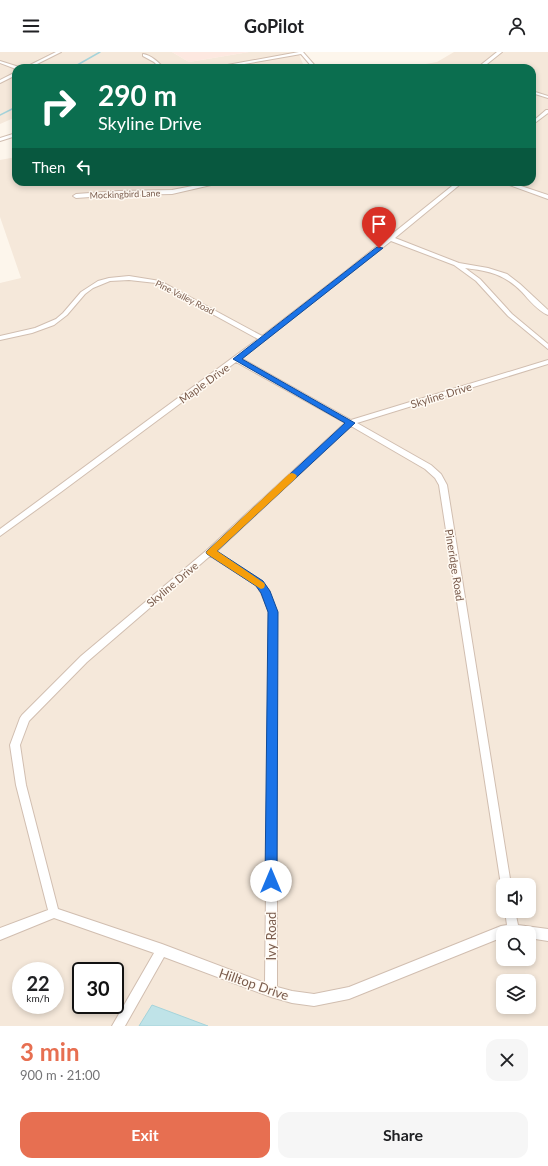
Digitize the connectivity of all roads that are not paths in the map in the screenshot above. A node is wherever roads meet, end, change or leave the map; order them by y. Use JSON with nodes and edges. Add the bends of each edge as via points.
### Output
{"nodes":[{"id":1,"x":59,"y":52,"type":"edge"},
{"id":2,"x":74,"y":52,"type":"edge"},
{"id":3,"x":81,"y":52,"type":"edge"},
{"id":4,"x":500,"y":52,"type":"edge"},
{"id":5,"x":301,"y":53,"type":"edge"},
{"id":6,"x":144,"y":55,"type":"dead end"},
{"id":7,"x":0,"y":62,"type":"edge"},
{"id":8,"x":34,"y":64,"type":"edge"},
{"id":9,"x":158,"y":64,"type":"edge"},
{"id":10,"x":236,"y":64,"type":"edge"},
{"id":11,"x":311,"y":64,"type":"edge"},
{"id":12,"x":484,"y":64,"type":"edge"},
{"id":13,"x":12,"y":66,"type":"edge"},
{"id":14,"x":12,"y":75,"type":"edge"},
{"id":15,"x":0,"y":82,"type":"edge"},
{"id":16,"x":536,"y":93,"type":"edge"},
{"id":17,"x":548,"y":97,"type":"edge"},
{"id":18,"x":548,"y":111,"type":"edge"},
{"id":19,"x":536,"y":121,"type":"edge"},
{"id":20,"x":12,"y":136,"type":"edge"},
{"id":21,"x":0,"y":140,"type":"edge"},
{"id":22,"x":201,"y":186,"type":"edge"},
{"id":23,"x":455,"y":186,"type":"edge"},
{"id":24,"x":516,"y":186,"type":"edge"},
{"id":25,"x":76,"y":196,"type":"dead end"},
{"id":26,"x":548,"y":197,"type":"edge"},
{"id":27,"x":392,"y":239,"type":"junction"},
{"id":28,"x":456,"y":264,"type":"junction"},
{"id":29,"x":548,"y":313,"type":"edge"},
{"id":30,"x":0,"y":338,"type":"edge"},
{"id":31,"x":263,"y":338,"type":"junction"},
{"id":32,"x":548,"y":347,"type":"edge"},
{"id":33,"x":237,"y":359,"type":"junction"},
{"id":34,"x":548,"y":362,"type":"edge"},
{"id":35,"x":350,"y":423,"type":"junction"},
{"id":36,"x":0,"y":533,"type":"edge"},
{"id":37,"x":210,"y":552,"type":"junction"},
{"id":38,"x":505,"y":878,"type":"edge"},
{"id":39,"x":54,"y":913,"type":"junction"},
{"id":40,"x":536,"y":933,"type":"edge"},
{"id":41,"x":0,"y":934,"type":"edge"},
{"id":42,"x":496,"y":934,"type":"edge"},
{"id":43,"x":548,"y":935,"type":"edge"},
{"id":44,"x":162,"y":950,"type":"junction"},
{"id":45,"x":271,"y":991,"type":"junction"},
{"id":46,"x":118,"y":1026,"type":"edge"}],
"edges":[{"from":1,"to":8,"type":"street"},
{"from":2,"to":3,"type":"street"},
{"from":4,"to":12,"type":"street"},
{"from":5,"to":10,"type":"street"},
{"from":5,"to":11,"type":"street"},
{"from":6,"to":9,"type":"street"},
{"from":7,"to":13,"type":"street"},
{"from":14,"to":15,"type":"street"},
{"from":16,"to":17,"type":"street"},
{"from":18,"to":19,"type":"street"},
{"from":20,"to":21,"type":"street"},
{"from":22,"to":25,"type":"street","name":"Mockingbird Lane","via":[[172,192]]},
{"from":23,"to":27,"type":"street","name":"Maple Drive"},
{"from":24,"to":26,"type":"street"},
{"from":27,"to":28,"type":"street"},
{"from":27,"to":31,"type":"street","name":"Maple Drive"},
{"from":28,"to":29,"type":"street","via":[[497,272],[515,283]]},
{"from":28,"to":32,"type":"street","via":[[478,280],[510,315]]},
{"from":30,"to":31,"type":"street","name":"Pine Valley Road","via":[[45,327],[66,314],[83,293],[100,282],[120,278],[140,278],[158,282]]},
{"from":31,"to":33,"type":"street","name":"Maple Drive"},
{"from":33,"to":35,"type":"street","name":"Pineridge Road"},
{"from":33,"to":36,"type":"street","name":"Maple Drive"},
{"from":34,"to":35,"type":"street","name":"Skyline Drive"},
{"from":35,"to":37,"type":"street","name":"Skyline Drive"},
{"from":35,"to":38,"type":"street","name":"Pineridge Road","via":[[428,467],[443,485]]},
{"from":37,"to":39,"type":"street","name":"Skyline Drive","via":[[84,659],[25,718],[15,744],[21,786]]},
{"from":37,"to":45,"type":"street","name":"Ivy Road","via":[[259,584],[265,591],[273,612]]},
{"from":39,"to":41,"type":"street"},
{"from":39,"to":44,"type":"street","name":"Hilltop Drive"},
{"from":40,"to":43,"type":"street","name":"Hilltop Drive"},
{"from":42,"to":45,"type":"street","name":"Hilltop Drive","via":[[349,993],[314,1000]]},
{"from":44,"to":45,"type":"street","name":"Hilltop Drive"},
{"from":44,"to":46,"type":"street"}]}
